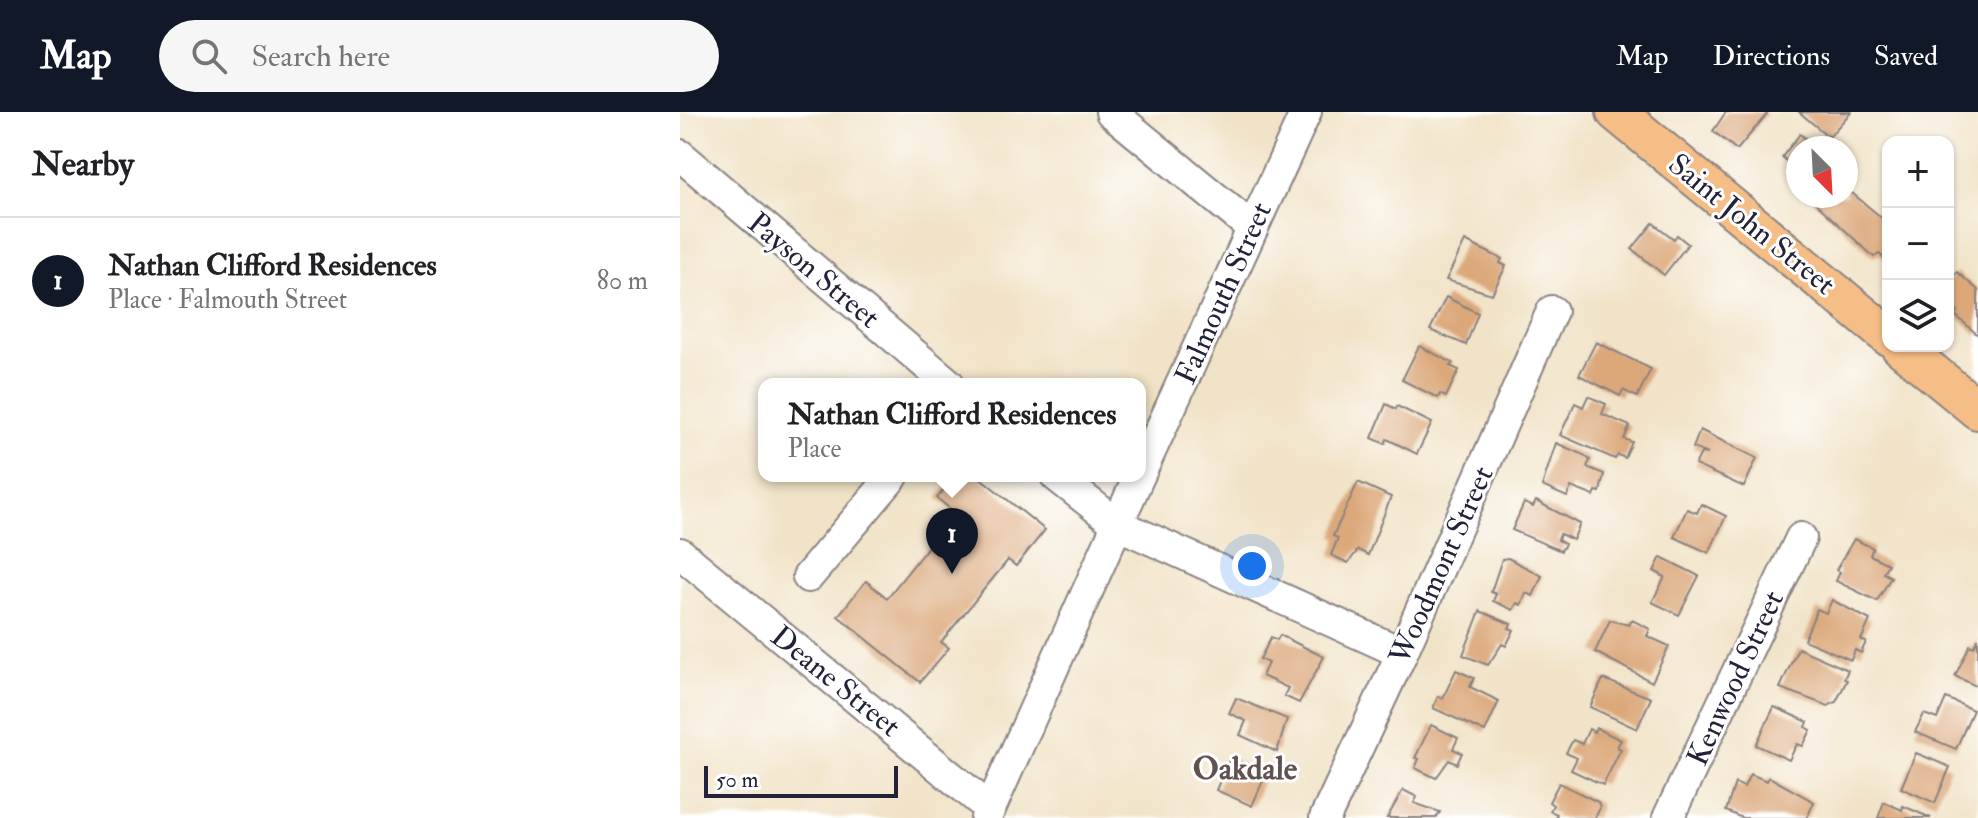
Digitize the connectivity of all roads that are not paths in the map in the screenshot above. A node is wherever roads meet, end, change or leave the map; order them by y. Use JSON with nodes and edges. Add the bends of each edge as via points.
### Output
{"nodes":[{"id":1,"x":1111,"y":112,"type":"edge"},
{"id":2,"x":1306,"y":112,"type":"edge"},
{"id":3,"x":1616,"y":112,"type":"edge"},
{"id":4,"x":680,"y":155,"type":"edge"},
{"id":5,"x":1252,"y":228,"type":"junction"},
{"id":6,"x":1552,"y":311,"type":"dead end"},
{"id":7,"x":1882,"y":331,"type":"edge"},
{"id":8,"x":1907,"y":352,"type":"edge"},
{"id":9,"x":942,"y":378,"type":"edge"},
{"id":10,"x":1978,"y":410,"type":"edge"},
{"id":11,"x":1146,"y":462,"type":"edge"},
{"id":12,"x":888,"y":482,"type":"edge"},
{"id":13,"x":1064,"y":482,"type":"edge"},
{"id":14,"x":1137,"y":482,"type":"edge"},
{"id":15,"x":1117,"y":524,"type":"junction"},
{"id":16,"x":1801,"y":538,"type":"dead end"},
{"id":17,"x":680,"y":553,"type":"edge"},
{"id":18,"x":808,"y":577,"type":"dead end"},
{"id":19,"x":1402,"y":653,"type":"junction"},
{"id":20,"x":988,"y":814,"type":"edge"},
{"id":21,"x":1325,"y":818,"type":"edge"},
{"id":22,"x":1668,"y":818,"type":"edge"}],
"edges":[{"from":1,"to":5,"type":"street"},
{"from":2,"to":5,"type":"street","name":"Falmouth Street"},
{"from":3,"to":7,"type":"main road","name":"Saint John Street"},
{"from":4,"to":9,"type":"street","name":"Payson Street"},
{"from":5,"to":11,"type":"street","name":"Falmouth Street"},
{"from":6,"to":19,"type":"street","name":"Woodmont Street"},
{"from":8,"to":10,"type":"main road"},
{"from":12,"to":18,"type":"street"},
{"from":13,"to":15,"type":"street"},
{"from":14,"to":15,"type":"street","name":"Falmouth Street"},
{"from":15,"to":19,"type":"street"},
{"from":15,"to":20,"type":"street","name":"Falmouth Street"},
{"from":16,"to":22,"type":"street","name":"Kenwood Street"},
{"from":17,"to":20,"type":"street","name":"Deane Street"},
{"from":19,"to":21,"type":"street","name":"Woodmont Street"}]}
